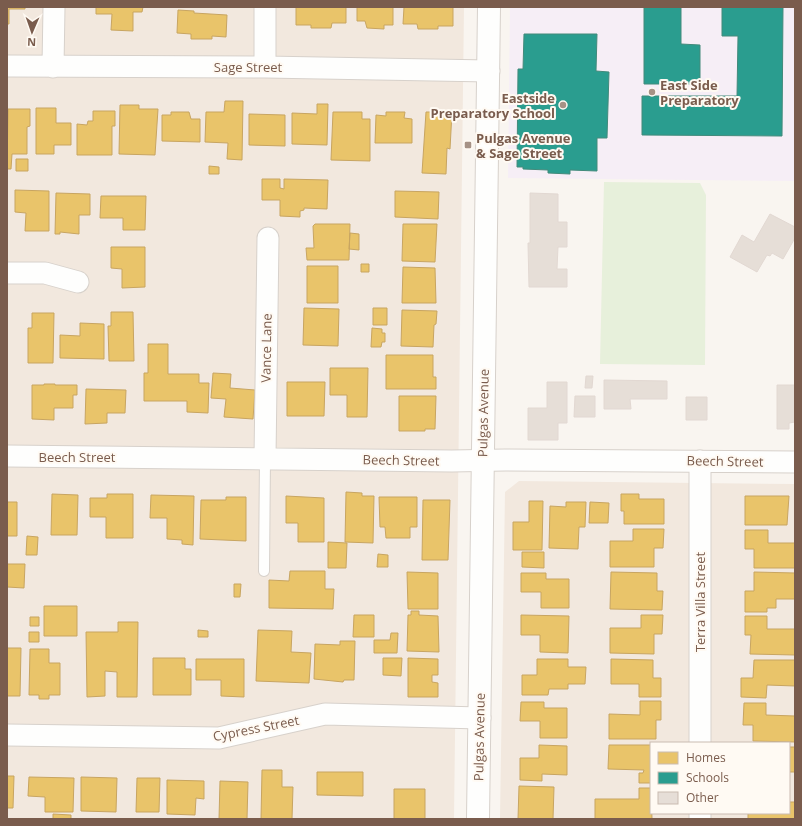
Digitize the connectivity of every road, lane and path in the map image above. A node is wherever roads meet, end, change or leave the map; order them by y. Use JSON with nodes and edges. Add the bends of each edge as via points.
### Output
{"nodes":[{"id":1,"x":54,"y":7,"type":"edge"},
{"id":2,"x":266,"y":7,"type":"edge"},
{"id":3,"x":489,"y":7,"type":"edge"},
{"id":4,"x":7,"y":66,"type":"edge"},
{"id":5,"x":53,"y":67,"type":"junction"},
{"id":6,"x":265,"y":67,"type":"junction"},
{"id":7,"x":489,"y":71,"type":"junction"},
{"id":8,"x":268,"y":238,"type":"dead end"},
{"id":9,"x":7,"y":273,"type":"edge"},
{"id":10,"x":78,"y":282,"type":"dead end"},
{"id":11,"x":7,"y":456,"type":"edge"},
{"id":12,"x":265,"y":458,"type":"junction"},
{"id":13,"x":483,"y":461,"type":"junction"},
{"id":14,"x":700,"y":461,"type":"junction"},
{"id":15,"x":795,"y":462,"type":"edge"},
{"id":16,"x":264,"y":571,"type":"dead end"},
{"id":17,"x":480,"y":718,"type":"junction"},
{"id":18,"x":7,"y":735,"type":"edge"},
{"id":19,"x":700,"y":742,"type":"edge"},
{"id":20,"x":478,"y":819,"type":"edge"}],
"edges":[{"from":1,"to":5,"type":"street"},
{"from":2,"to":6,"type":"street"},
{"from":3,"to":7,"type":"street","name":"Pulgas Avenue"},
{"from":4,"to":5,"type":"street","name":"Sage Street"},
{"from":5,"to":6,"type":"street","name":"Sage Street"},
{"from":6,"to":7,"type":"street","name":"Sage Street"},
{"from":7,"to":13,"type":"street","name":"Pulgas Avenue"},
{"from":8,"to":12,"type":"street","name":"Vance Lane"},
{"from":9,"to":10,"type":"street","via":[[45,273]]},
{"from":11,"to":12,"type":"street","name":"Beech Street"},
{"from":12,"to":13,"type":"street","name":"Beech Street"},
{"from":12,"to":16,"type":"lane"},
{"from":13,"to":14,"type":"street","name":"Beech Street"},
{"from":13,"to":17,"type":"street","name":"Pulgas Avenue"},
{"from":14,"to":15,"type":"street","name":"Beech Street"},
{"from":14,"to":19,"type":"street","name":"Terra Villa Street"},
{"from":17,"to":18,"type":"street","name":"Cypress Street","via":[[324,714],[219,738]]},
{"from":17,"to":20,"type":"street","name":"Pulgas Avenue"}]}
